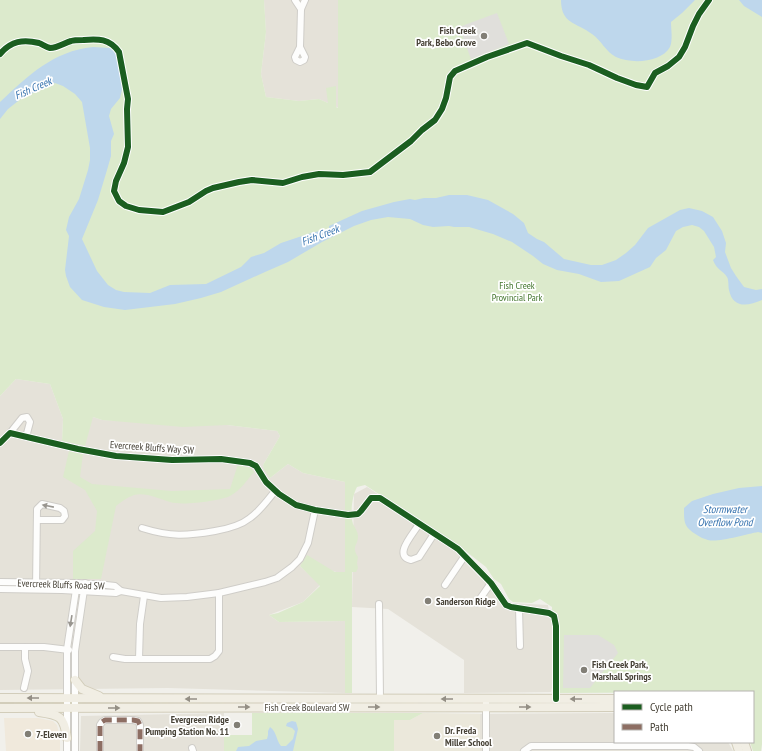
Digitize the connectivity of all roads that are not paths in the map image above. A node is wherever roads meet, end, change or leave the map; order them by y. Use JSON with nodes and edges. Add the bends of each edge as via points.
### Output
{"nodes":[{"id":1,"x":295,"y":0,"type":"edge"},
{"id":2,"x":305,"y":0,"type":"edge"},
{"id":3,"x":301,"y":9,"type":"junction"},
{"id":4,"x":300,"y":47,"type":"dead end"},
{"id":5,"x":10,"y":434,"type":"junction"},
{"id":6,"x":26,"y":437,"type":"junction"},
{"id":7,"x":0,"y":443,"type":"edge"},
{"id":8,"x":275,"y":491,"type":"junction"},
{"id":9,"x":315,"y":510,"type":"junction"},
{"id":10,"x":37,"y":520,"type":"junction"},
{"id":11,"x":419,"y":524,"type":"junction"},
{"id":12,"x":142,"y":528,"type":"dead end"},
{"id":13,"x":434,"y":534,"type":"junction"},
{"id":14,"x":464,"y":556,"type":"junction"},
{"id":15,"x":0,"y":582,"type":"edge"},
{"id":16,"x":36,"y":582,"type":"junction"},
{"id":17,"x":77,"y":583,"type":"junction"},
{"id":18,"x":85,"y":583,"type":"junction"},
{"id":19,"x":491,"y":583,"type":"junction"},
{"id":20,"x":445,"y":585,"type":"dead end"},
{"id":21,"x":0,"y":589,"type":"edge"},
{"id":22,"x":36,"y":589,"type":"junction"},
{"id":23,"x":76,"y":590,"type":"junction"},
{"id":24,"x":84,"y":591,"type":"junction"},
{"id":25,"x":121,"y":591,"type":"junction"},
{"id":26,"x":219,"y":593,"type":"junction"},
{"id":27,"x":144,"y":596,"type":"junction"},
{"id":28,"x":477,"y":603,"type":"dead end"},
{"id":29,"x":379,"y":604,"type":"dead end"},
{"id":30,"x":519,"y":608,"type":"junction"},
{"id":31,"x":520,"y":646,"type":"dead end"},
{"id":32,"x":0,"y":647,"type":"edge"},
{"id":33,"x":25,"y":647,"type":"junction"},
{"id":34,"x":67,"y":649,"type":"junction"},
{"id":35,"x":75,"y":650,"type":"junction"},
{"id":36,"x":113,"y":657,"type":"dead end"},
{"id":37,"x":139,"y":659,"type":"junction"},
{"id":38,"x":75,"y":680,"type":"junction"},
{"id":39,"x":24,"y":688,"type":"dead end"},
{"id":40,"x":0,"y":698,"type":"edge"},
{"id":41,"x":71,"y":698,"type":"junction"},
{"id":42,"x":104,"y":698,"type":"junction"},
{"id":43,"x":380,"y":699,"type":"junction"},
{"id":44,"x":556,"y":699,"type":"junction"},
{"id":45,"x":614,"y":699,"type":"edge"},
{"id":46,"x":281,"y":703,"type":"junction"},
{"id":47,"x":486,"y":703,"type":"junction"},
{"id":48,"x":614,"y":707,"type":"edge"},
{"id":49,"x":1,"y":708,"type":"edge"},
{"id":50,"x":71,"y":708,"type":"junction"},
{"id":51,"x":67,"y":738,"type":"junction"},
{"id":52,"x":583,"y":748,"type":"edge"},
{"id":53,"x":643,"y":748,"type":"edge"},
{"id":54,"x":67,"y":751,"type":"edge"},
{"id":55,"x":74,"y":751,"type":"edge"},
{"id":56,"x":100,"y":751,"type":"edge"},
{"id":57,"x":140,"y":751,"type":"edge"},
{"id":58,"x":486,"y":751,"type":"edge"},
{"id":59,"x":524,"y":751,"type":"edge"},
{"id":60,"x":699,"y":751,"type":"edge"}],
"edges":[{"from":1,"to":3,"type":"street"},
{"from":2,"to":3,"type":"street"},
{"from":3,"to":4,"type":"street"},
{"from":5,"to":6,"type":"street","name":"Evercreek Bluffs Way SW"},
{"from":5,"to":6,"type":"street","via":[[22,418],[27,417],[30,422]]},
{"from":5,"to":7,"type":"street"},
{"from":6,"to":8,"type":"street","name":"Evercreek Bluffs Way SW","via":[[116,456],[250,462]]},
{"from":8,"to":9,"type":"street","name":"Evercreek Bluffs Way SW","via":[[296,505]]},
{"from":8,"to":12,"type":"street","via":[[249,519],[231,528],[184,536]]},
{"from":9,"to":11,"type":"street","name":"Evercreek Bluffs Way SW","via":[[358,514],[370,500],[378,498]]},
{"from":9,"to":26,"type":"street","name":"Evercreek Bluffs Road SW","via":[[308,543],[300,559],[292,567],[277,578]]},
{"from":10,"to":10,"type":"street","one_way":true,"via":[[62,520],[64,511],[42,504],[37,509]]},
{"from":10,"to":16,"type":"street"},
{"from":11,"to":13,"type":"street"},
{"from":11,"to":13,"type":"street","via":[[403,548],[406,558],[411,560],[418,557]]},
{"from":13,"to":14,"type":"street"},
{"from":14,"to":19,"type":"street"},
{"from":14,"to":20,"type":"street"},
{"from":15,"to":16,"type":"street","name":"Evercreek Bluffs Road SW"},
{"from":16,"to":17,"type":"street","name":"Evercreek Bluffs Road SW"},
{"from":16,"to":22,"type":"street"},
{"from":17,"to":18,"type":"street","name":"Evercreek Bluffs Road SW"},
{"from":17,"to":23,"type":"street"},
{"from":18,"to":24,"type":"street"},
{"from":18,"to":25,"type":"street","name":"Evercreek Bluffs Road SW","via":[[115,586]]},
{"from":19,"to":28,"type":"street"},
{"from":19,"to":30,"type":"street","via":[[506,604]]},
{"from":21,"to":22,"type":"street","name":"Evercreek Bluffs Road SW"},
{"from":22,"to":23,"type":"street","name":"Evercreek Bluffs Road SW"},
{"from":23,"to":24,"type":"street","name":"Evercreek Bluffs Road SW"},
{"from":23,"to":34,"type":"street","one_way":true},
{"from":24,"to":25,"type":"street","name":"Evercreek Bluffs Road SW","via":[[116,594]]},
{"from":24,"to":35,"type":"street"},
{"from":25,"to":27,"type":"street","name":"Evercreek Bluffs Road SW"},
{"from":26,"to":27,"type":"street","name":"Evercreek Bluffs Road SW","via":[[197,597]]},
{"from":26,"to":37,"type":"street","via":[[219,649],[216,656],[210,659]]},
{"from":27,"to":37,"type":"street"},
{"from":29,"to":43,"type":"street"},
{"from":30,"to":31,"type":"street"},
{"from":30,"to":44,"type":"street","via":[[554,616]]},
{"from":32,"to":33,"type":"street"},
{"from":33,"to":34,"type":"street"},
{"from":33,"to":39,"type":"street","via":[[28,671]]},
{"from":34,"to":35,"type":"street"},
{"from":34,"to":41,"type":"street"},
{"from":35,"to":38,"type":"street"},
{"from":36,"to":37,"type":"street"},
{"from":38,"to":41,"type":"street"},
{"from":38,"to":42,"type":"main road","via":[[82,689]]},
{"from":41,"to":40,"type":"main road","name":"Fish Creek Boulevard SW","one_way":true},
{"from":41,"to":42,"type":"main road","name":"Fish Creek Boulevard SW"},
{"from":41,"to":50,"type":"street"},
{"from":46,"to":42,"type":"main road","name":"Fish Creek Boulevard SW","one_way":true},
{"from":43,"to":46,"type":"main road","name":"Fish Creek Boulevard SW"},
{"from":47,"to":43,"type":"main road","name":"Fish Creek Boulevard SW","one_way":true},
{"from":45,"to":44,"type":"main road","name":"Fish Creek Boulevard SW","one_way":true},
{"from":44,"to":47,"type":"main road","name":"Fish Creek Boulevard SW"},
{"from":46,"to":47,"type":"main road","name":"Fish Creek Boulevard SW","one_way":true},
{"from":50,"to":46,"type":"main road","name":"Fish Creek Boulevard SW","one_way":true},
{"from":47,"to":48,"type":"main road","name":"Fish Creek Boulevard SW","one_way":true},
{"from":47,"to":58,"type":"street"},
{"from":49,"to":50,"type":"main road","name":"Fish Creek Boulevard SW"},
{"from":49,"to":51,"type":"main road","via":[[54,714],[64,721]]},
{"from":50,"to":51,"type":"street"},
{"from":50,"to":55,"type":"street"},
{"from":51,"to":54,"type":"street"},
{"from":52,"to":53,"type":"street"},
{"from":52,"to":59,"type":"street","via":[[531,746]]},
{"from":53,"to":60,"type":"street","via":[[688,746]]},
{"from":56,"to":57,"type":"street","via":[[102,722],[133,720],[138,721],[140,725]]}]}
